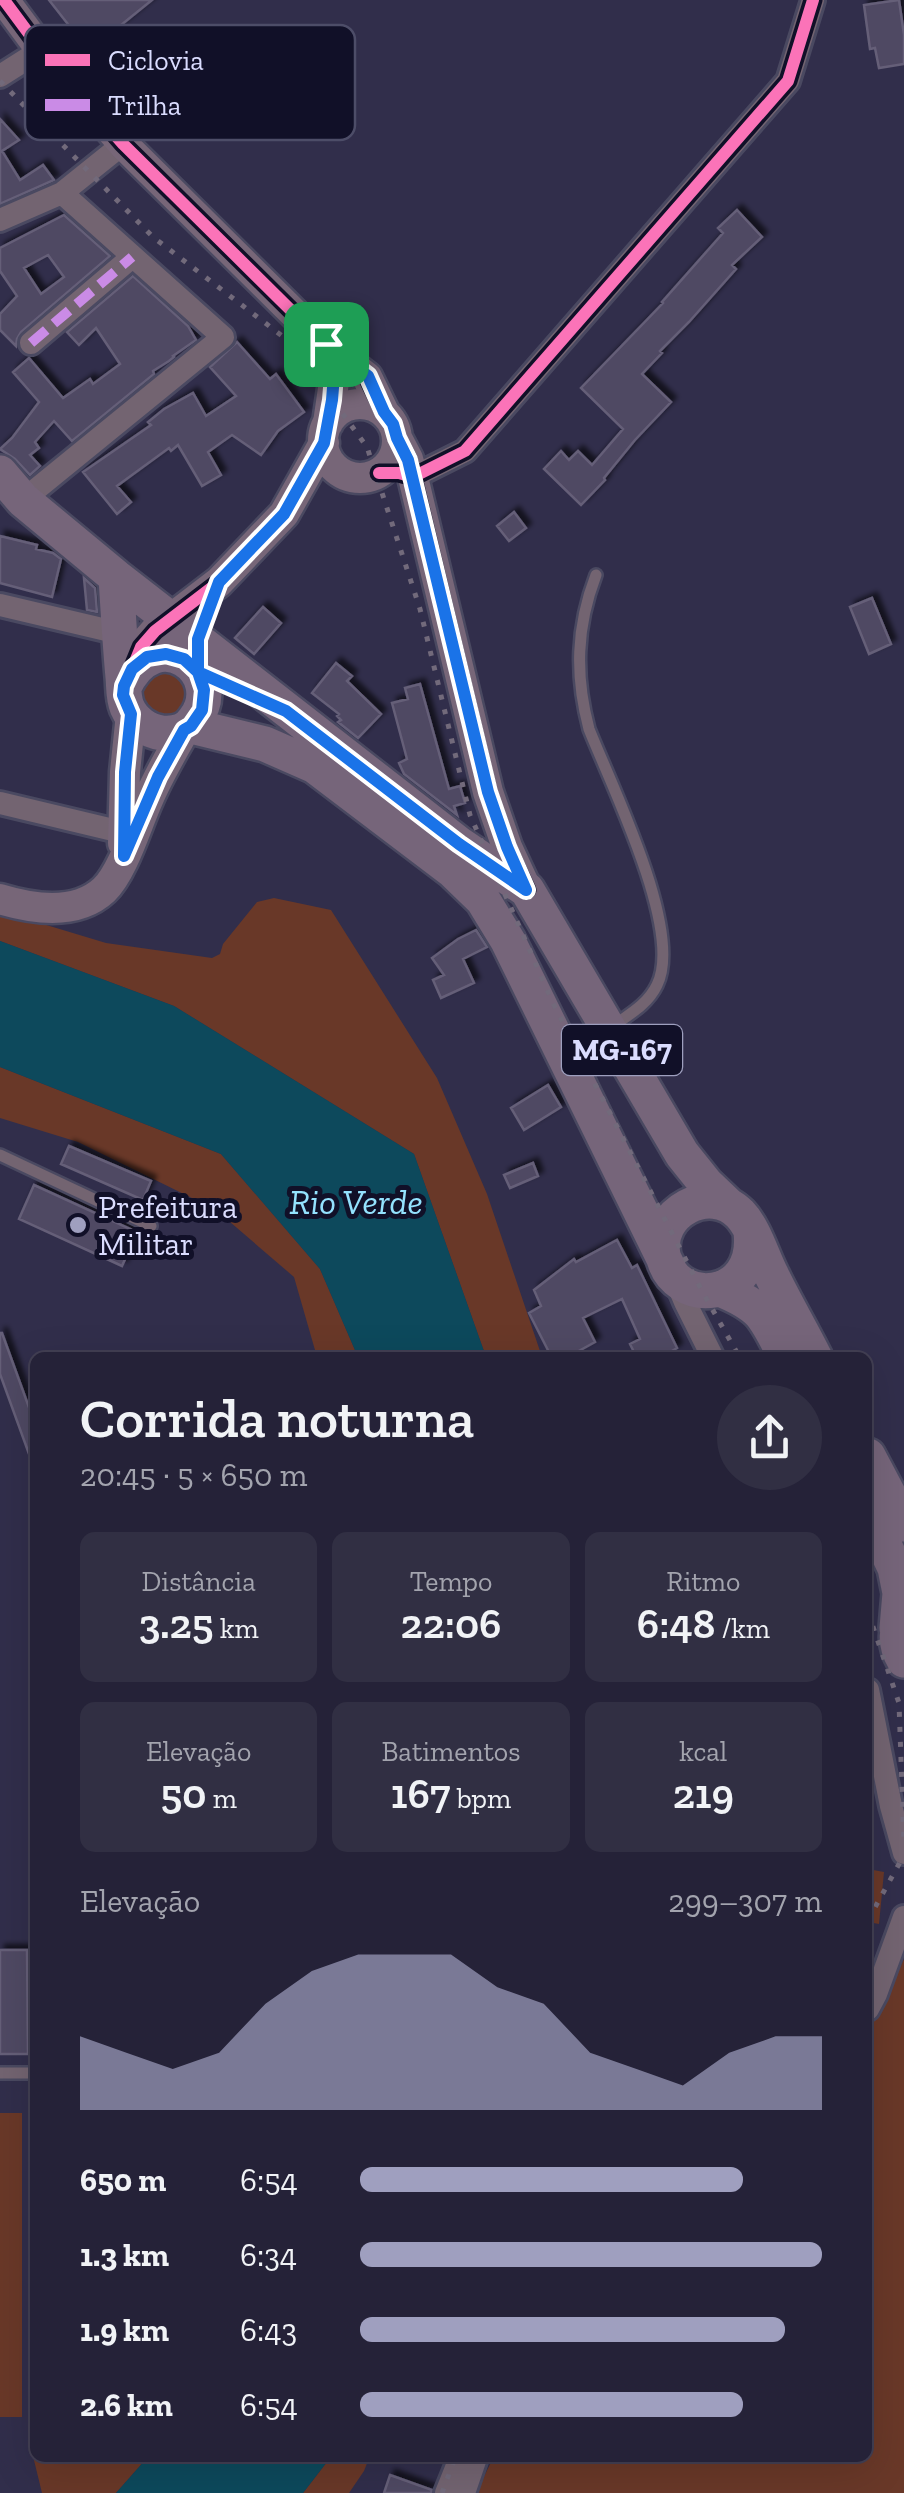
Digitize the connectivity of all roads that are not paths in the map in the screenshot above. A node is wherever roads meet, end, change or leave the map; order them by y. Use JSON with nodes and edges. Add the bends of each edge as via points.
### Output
{"nodes":[{"id":1,"x":4,"y":0,"type":"edge"},
{"id":2,"x":813,"y":0,"type":"edge"},
{"id":3,"x":25,"y":29,"type":"edge"},
{"id":4,"x":25,"y":60,"type":"edge"},
{"id":5,"x":0,"y":76,"type":"edge"},
{"id":6,"x":119,"y":140,"type":"edge"},
{"id":7,"x":123,"y":144,"type":"junction"},
{"id":8,"x":62,"y":192,"type":"junction"},
{"id":9,"x":0,"y":220,"type":"edge"},
{"id":10,"x":132,"y":257,"type":"junction"},
{"id":11,"x":32,"y":343,"type":"dead end"},
{"id":12,"x":326,"y":344,"type":"junction"},
{"id":13,"x":391,"y":425,"type":"junction"},
{"id":14,"x":326,"y":433,"type":"junction"},
{"id":15,"x":0,"y":473,"type":"edge"},
{"id":16,"x":373,"y":475,"type":"junction"},
{"id":17,"x":413,"y":477,"type":"junction"},
{"id":18,"x":23,"y":500,"type":"junction"},
{"id":19,"x":284,"y":514,"type":"junction"},
{"id":20,"x":596,"y":575,"type":"dead end"},
{"id":21,"x":116,"y":577,"type":"junction"},
{"id":22,"x":0,"y":605,"type":"edge"},
{"id":23,"x":119,"y":634,"type":"junction"},
{"id":24,"x":188,"y":643,"type":"junction"},
{"id":25,"x":129,"y":690,"type":"junction"},
{"id":26,"x":187,"y":728,"type":"junction"},
{"id":27,"x":0,"y":803,"type":"edge"},
{"id":28,"x":127,"y":841,"type":"junction"},
{"id":29,"x":526,"y":890,"type":"junction"},
{"id":30,"x":0,"y":899,"type":"edge"},
{"id":31,"x":610,"y":1029,"type":"junction"},
{"id":32,"x":0,"y":1155,"type":"edge"},
{"id":33,"x":727,"y":1204,"type":"junction"},
{"id":34,"x":151,"y":1226,"type":"dead end"},
{"id":35,"x":751,"y":1232,"type":"junction"},
{"id":36,"x":671,"y":1271,"type":"junction"},
{"id":37,"x":720,"y":1290,"type":"junction"},
{"id":38,"x":710,"y":1352,"type":"edge"},
{"id":39,"x":783,"y":1352,"type":"edge"},
{"id":40,"x":812,"y":1352,"type":"edge"},
{"id":41,"x":872,"y":1464,"type":"edge"},
{"id":42,"x":872,"y":1519,"type":"edge"},
{"id":43,"x":904,"y":1524,"type":"edge"},
{"id":44,"x":902,"y":1633,"type":"edge"},
{"id":45,"x":872,"y":1707,"type":"edge"},
{"id":46,"x":904,"y":1853,"type":"edge"},
{"id":47,"x":904,"y":1917,"type":"edge"},
{"id":48,"x":874,"y":1983,"type":"edge"},
{"id":49,"x":0,"y":2073,"type":"edge"},
{"id":50,"x":30,"y":2073,"type":"edge"},
{"id":51,"x":458,"y":2462,"type":"edge"},
{"id":52,"x":475,"y":2462,"type":"edge"},
{"id":53,"x":446,"y":2493,"type":"edge"},
{"id":54,"x":464,"y":2493,"type":"edge"}],
"edges":[{"from":1,"to":3,"type":"street"},
{"from":2,"to":17,"type":"street","via":[[788,81],[465,452]]},
{"from":4,"to":5,"type":"street"},
{"from":6,"to":7,"type":"street"},
{"from":7,"to":8,"type":"street"},
{"from":7,"to":12,"type":"street"},
{"from":8,"to":9,"type":"street"},
{"from":8,"to":10,"type":"street"},
{"from":10,"to":11,"type":"street"},
{"from":10,"to":18,"type":"street","via":[[223,338]]},
{"from":12,"to":13,"type":"street","via":[[368,376]]},
{"from":12,"to":14,"type":"street","via":[[334,375]]},
{"from":13,"to":14,"type":"street","via":[[358,404],[340,410]]},
{"from":13,"to":16,"type":"street","via":[[393,458]]},
{"from":13,"to":17,"type":"street"},
{"from":14,"to":16,"type":"street","via":[[338,470]]},
{"from":14,"to":19,"type":"street"},
{"from":15,"to":18,"type":"main road","number":"MG-167"},
{"from":16,"to":17,"type":"street"},
{"from":16,"to":19,"type":"street","via":[[331,486]]},
{"from":17,"to":29,"type":"street","via":[[488,792]]},
{"from":18,"to":21,"type":"main road","number":"MG-167"},
{"from":19,"to":24,"type":"street","via":[[219,582]]},
{"from":20,"to":31,"type":"lane","via":[[579,640],[583,707],[651,882],[664,953],[651,996]]},
{"from":21,"to":23,"type":"main road"},
{"from":21,"to":24,"type":"main road","number":"MG-167"},
{"from":22,"to":23,"type":"street"},
{"from":23,"to":25,"type":"main road"},
{"from":24,"to":25,"type":"main road","number":"MG-167","via":[[184,659],[147,657]]},
{"from":24,"to":25,"type":"street","via":[[148,638]]},
{"from":24,"to":26,"type":"main road","via":[[204,690],[202,710]]},
{"from":24,"to":29,"type":"main road","number":"MG-167"},
{"from":25,"to":26,"type":"main road","via":[[142,725],[170,734]]},
{"from":25,"to":28,"type":"street"},
{"from":26,"to":28,"type":"street"},
{"from":26,"to":36,"type":"main road","via":[[266,744],[315,766],[482,900],[508,940]]},
{"from":27,"to":28,"type":"street"},
{"from":28,"to":30,"type":"street","via":[[115,875],[86,902],[61,908]]},
{"from":29,"to":31,"type":"main road","number":"MG-167"},
{"from":31,"to":33,"type":"main road","number":"MG-167","via":[[682,1154]]},
{"from":32,"to":34,"type":"lane"},
{"from":33,"to":35,"type":"main road","number":"MG-167"},
{"from":33,"to":36,"type":"main road","via":[[694,1202],[668,1224],[663,1239]]},
{"from":35,"to":37,"type":"main road","via":[[748,1267]]},
{"from":35,"to":40,"type":"main road","number":"MG-167"},
{"from":36,"to":37,"type":"main road","via":[[683,1284]]},
{"from":36,"to":38,"type":"street"},
{"from":37,"to":39,"type":"main road","via":[[758,1310]]},
{"from":41,"to":43,"type":"main road"},
{"from":42,"to":44,"type":"main road","via":[[895,1568]]},
{"from":45,"to":46,"type":"street"},
{"from":47,"to":48,"type":"street"},
{"from":49,"to":50,"type":"lane"},
{"from":51,"to":53,"type":"street"},
{"from":52,"to":54,"type":"street"}]}
